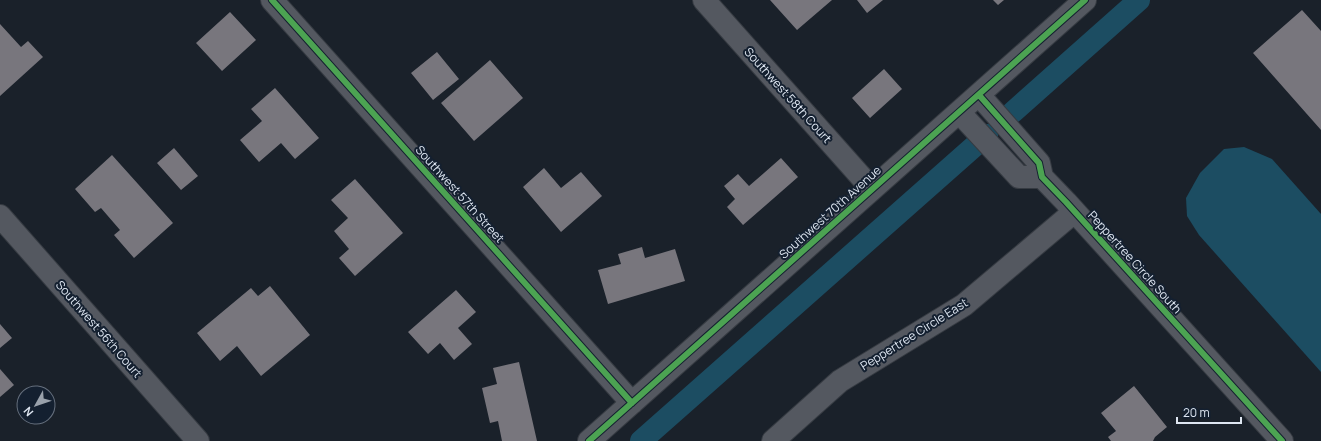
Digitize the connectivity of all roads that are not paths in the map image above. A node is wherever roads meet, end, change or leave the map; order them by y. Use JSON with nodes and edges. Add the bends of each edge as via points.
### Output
{"nodes":[{"id":1,"x":272,"y":0,"type":"edge"},
{"id":2,"x":704,"y":0,"type":"edge"},
{"id":3,"x":1085,"y":0,"type":"edge"},
{"id":4,"x":979,"y":95,"type":"junction"},
{"id":5,"x":959,"y":112,"type":"junction"},
{"id":6,"x":1042,"y":178,"type":"junction"},
{"id":7,"x":872,"y":189,"type":"junction"},
{"id":8,"x":1074,"y":212,"type":"junction"},
{"id":9,"x":0,"y":216,"type":"edge"},
{"id":10,"x":632,"y":402,"type":"junction"},
{"id":11,"x":198,"y":441,"type":"edge"},
{"id":12,"x":589,"y":441,"type":"edge"},
{"id":13,"x":773,"y":441,"type":"edge"},
{"id":14,"x":1282,"y":441,"type":"edge"}],
"edges":[{"from":1,"to":10,"type":"street","name":"Southwest 57th Street"},
{"from":2,"to":7,"type":"street","name":"Southwest 58th Court"},
{"from":3,"to":4,"type":"street","name":"Southwest 70th Avenue"},
{"from":4,"to":5,"type":"street","name":"Southwest 70th Avenue"},
{"from":4,"to":6,"type":"street","name":"Peppertree Circle South","via":[[1039,163]]},
{"from":5,"to":6,"type":"street","via":[[1019,177]]},
{"from":5,"to":7,"type":"street","name":"Southwest 70th Avenue"},
{"from":6,"to":8,"type":"street","name":"Peppertree Circle South"},
{"from":7,"to":10,"type":"street","name":"Southwest 70th Avenue"},
{"from":8,"to":13,"type":"street","name":"Peppertree Circle East","via":[[964,305],[840,381]]},
{"from":8,"to":14,"type":"street","name":"Peppertree Circle South"},
{"from":9,"to":11,"type":"street","name":"Southwest 56th Court"},
{"from":10,"to":12,"type":"street","name":"Southwest 70th Avenue"}]}
